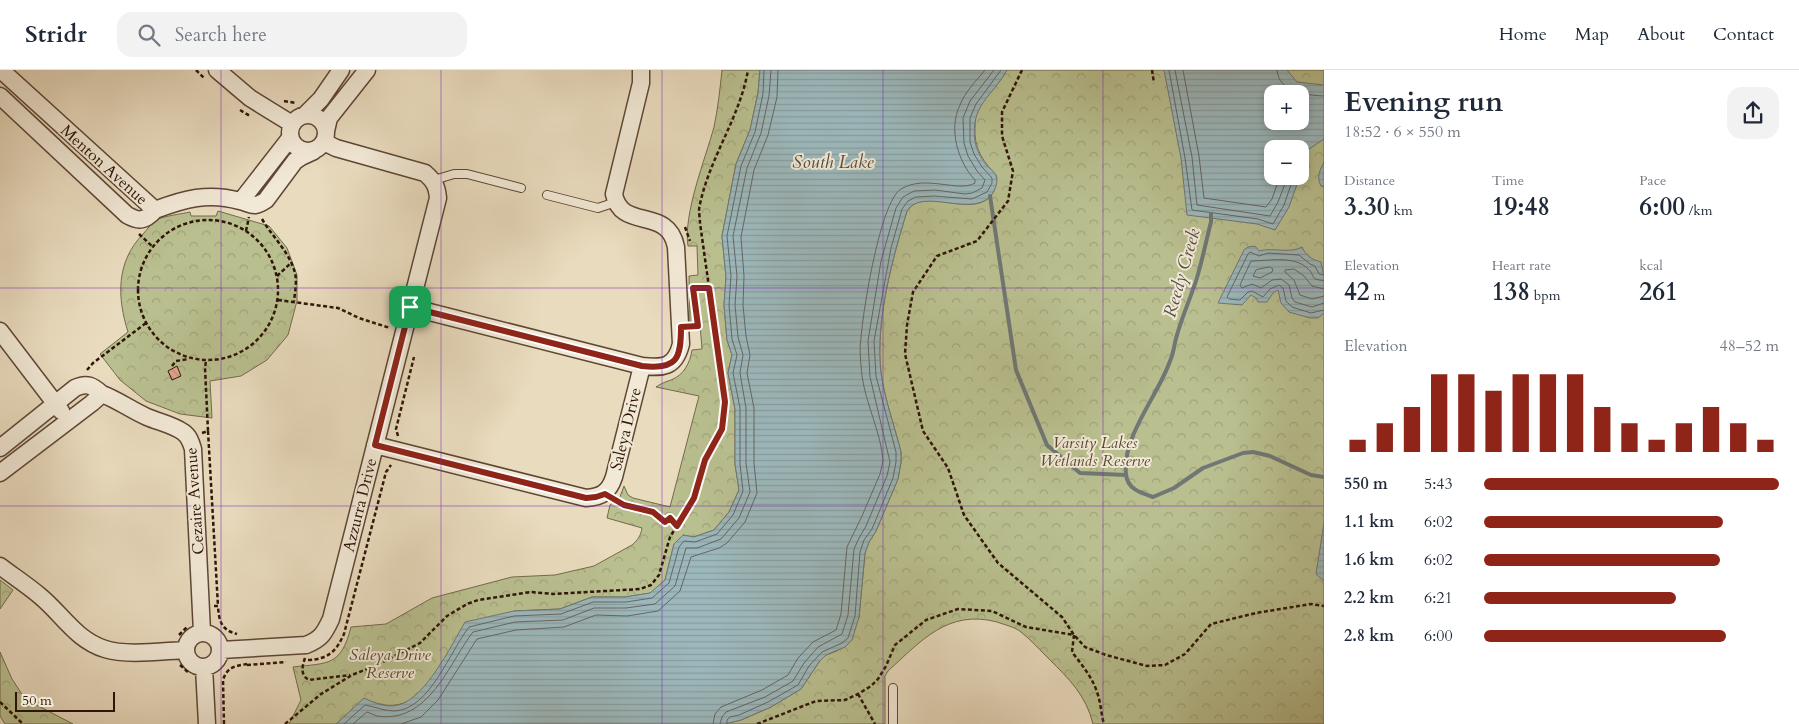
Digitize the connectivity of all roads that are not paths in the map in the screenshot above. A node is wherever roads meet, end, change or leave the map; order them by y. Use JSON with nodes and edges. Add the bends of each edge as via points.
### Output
{"nodes":[{"id":1,"x":1,"y":70,"type":"edge"},
{"id":2,"x":341,"y":70,"type":"edge"},
{"id":3,"x":366,"y":70,"type":"edge"},
{"id":4,"x":642,"y":71,"type":"edge"},
{"id":5,"x":213,"y":76,"type":"edge"},
{"id":6,"x":0,"y":96,"type":"edge"},
{"id":7,"x":54,"y":120,"type":"junction"},
{"id":8,"x":296,"y":125,"type":"junction"},
{"id":9,"x":40,"y":134,"type":"junction"},
{"id":10,"x":322,"y":141,"type":"junction"},
{"id":11,"x":434,"y":180,"type":"junction"},
{"id":12,"x":521,"y":188,"type":"dead end"},
{"id":13,"x":547,"y":195,"type":"dead end"},
{"id":14,"x":241,"y":201,"type":"junction"},
{"id":15,"x":616,"y":202,"type":"junction"},
{"id":16,"x":155,"y":210,"type":"junction"},
{"id":17,"x":410,"y":307,"type":"junction"},
{"id":18,"x":0,"y":331,"type":"edge"},
{"id":19,"x":642,"y":366,"type":"junction"},
{"id":20,"x":102,"y":394,"type":"junction"},
{"id":21,"x":56,"y":404,"type":"junction"},
{"id":22,"x":68,"y":421,"type":"junction"},
{"id":23,"x":375,"y":445,"type":"junction"},
{"id":24,"x":0,"y":448,"type":"edge"},
{"id":25,"x":0,"y":473,"type":"edge"},
{"id":26,"x":0,"y":566,"type":"edge"},
{"id":27,"x":202,"y":632,"type":"junction"},
{"id":28,"x":186,"y":650,"type":"junction"},
{"id":29,"x":221,"y":650,"type":"junction"},
{"id":30,"x":204,"y":667,"type":"junction"},
{"id":31,"x":893,"y":688,"type":"dead end"},
{"id":32,"x":207,"y":724,"type":"edge"},
{"id":33,"x":893,"y":724,"type":"edge"}],
"edges":[{"from":1,"to":7,"type":"street","name":"Menton Avenue"},
{"from":2,"to":8,"type":"street","via":[[321,100]]},
{"from":3,"to":10,"type":"street","via":[[329,118]]},
{"from":4,"to":15,"type":"street","via":[[642,83],[615,186]]},
{"from":5,"to":8,"type":"street"},
{"from":6,"to":9,"type":"street","name":"Menton Avenue"},
{"from":7,"to":9,"type":"street","name":"Menton Avenue"},
{"from":7,"to":16,"type":"street","name":"Menton Avenue"},
{"from":8,"to":10,"type":"street","via":[[317,117],[325,125]]},
{"from":8,"to":10,"type":"street","via":[[294,145],[299,149],[307,152]]},
{"from":8,"to":14,"type":"street"},
{"from":9,"to":16,"type":"street","name":"Menton Avenue","via":[[127,215],[141,221]]},
{"from":10,"to":11,"type":"street","via":[[336,148],[425,173]]},
{"from":10,"to":14,"type":"street","name":"Menton Avenue","via":[[295,161],[266,200],[254,205]]},
{"from":11,"to":12,"type":"lane","via":[[467,174]]},
{"from":11,"to":17,"type":"street","name":"Azzurra Drive","via":[[438,198]]},
{"from":13,"to":15,"type":"lane","via":[[598,208]]},
{"from":14,"to":16,"type":"street","name":"Menton Avenue","via":[[194,197]]},
{"from":15,"to":19,"type":"street","via":[[624,212],[659,223],[674,236],[681,344],[678,355],[670,364],[658,368]]},
{"from":17,"to":19,"type":"street"},
{"from":17,"to":23,"type":"street","name":"Azzurra Drive"},
{"from":18,"to":21,"type":"street"},
{"from":19,"to":23,"type":"street","name":"Saleya Drive","via":[[614,478],[605,494],[596,497],[586,498]]},
{"from":20,"to":21,"type":"street","name":"Cezaire Avenue","via":[[82,385]]},
{"from":20,"to":22,"type":"street"},
{"from":20,"to":27,"type":"street","name":"Cezaire Avenue","via":[[176,428],[190,440]]},
{"from":21,"to":22,"type":"street"},
{"from":21,"to":24,"type":"street"},
{"from":22,"to":25,"type":"street"},
{"from":23,"to":29,"type":"street","name":"Azzurra Drive","via":[[326,632],[318,641],[306,645]]},
{"from":26,"to":28,"type":"street","via":[[40,596],[74,631],[94,645],[125,652]]},
{"from":27,"to":28,"type":"street","via":[[190,638]]},
{"from":27,"to":29,"type":"street","via":[[216,637]]},
{"from":28,"to":30,"type":"street","via":[[193,664]]},
{"from":29,"to":30,"type":"street","via":[[216,662]]},
{"from":30,"to":32,"type":"street"},
{"from":31,"to":33,"type":"lane"}]}
